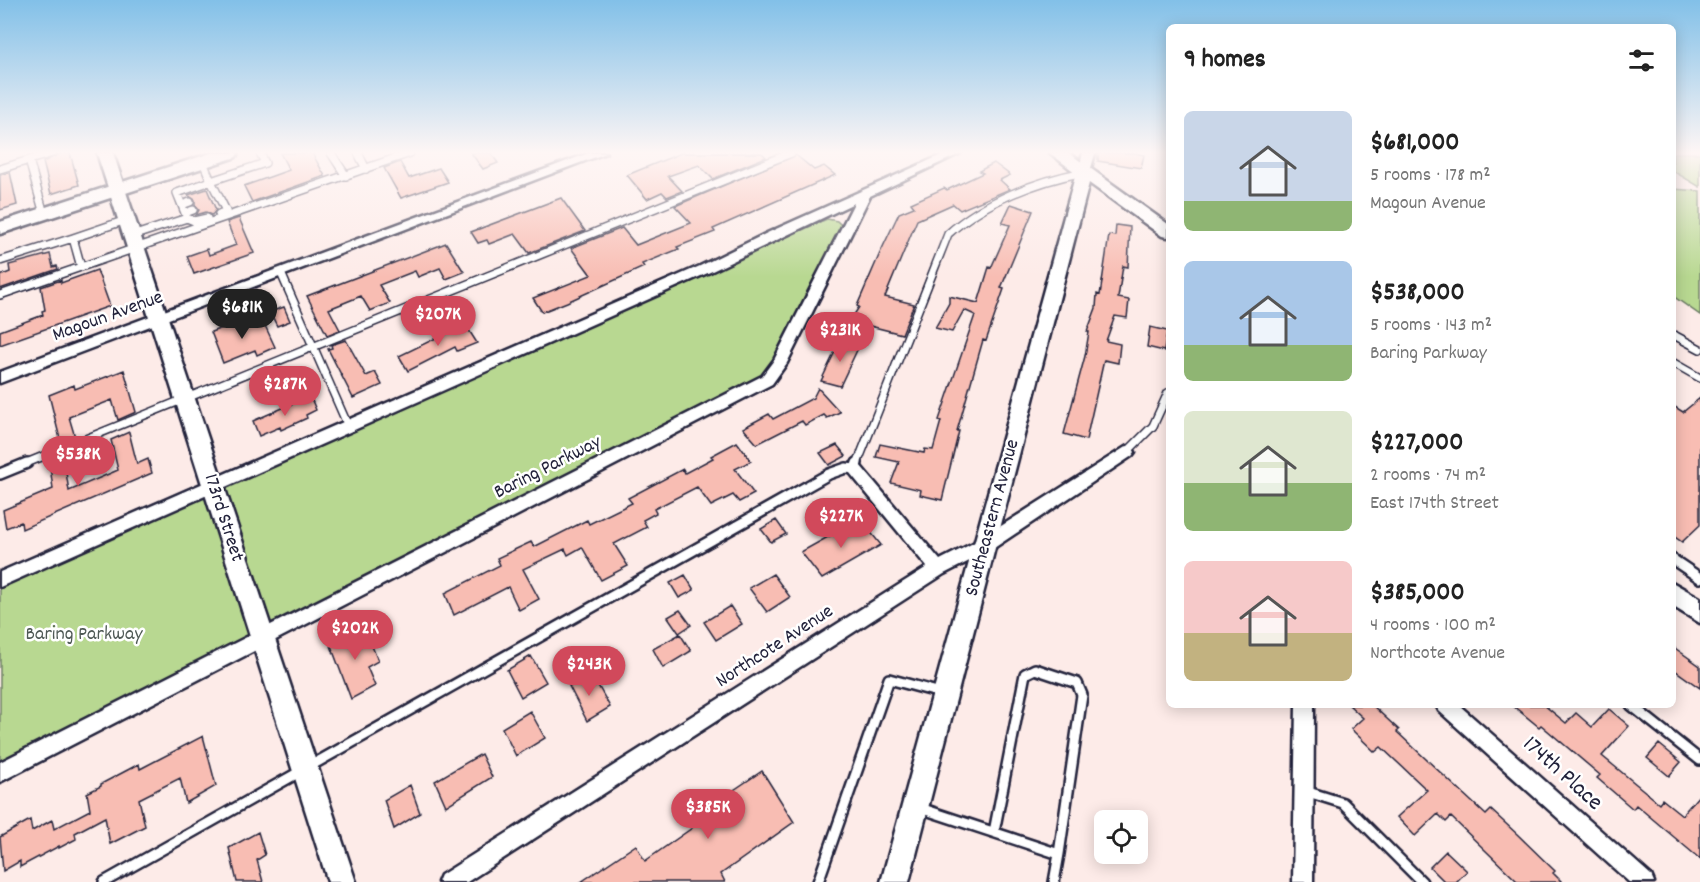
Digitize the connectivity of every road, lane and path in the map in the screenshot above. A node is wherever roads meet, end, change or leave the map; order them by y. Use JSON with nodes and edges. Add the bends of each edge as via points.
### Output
{"nodes":[{"id":1,"x":38,"y":194,"type":"edge"},
{"id":2,"x":104,"y":194,"type":"edge"},
{"id":3,"x":118,"y":194,"type":"edge"},
{"id":4,"x":177,"y":194,"type":"edge"},
{"id":5,"x":218,"y":194,"type":"edge"},
{"id":6,"x":280,"y":194,"type":"edge"},
{"id":7,"x":491,"y":194,"type":"edge"},
{"id":8,"x":689,"y":194,"type":"edge"},
{"id":9,"x":865,"y":194,"type":"joint"},
{"id":10,"x":1018,"y":194,"type":"edge"},
{"id":11,"x":1079,"y":194,"type":"edge"},
{"id":12,"x":1124,"y":194,"type":"edge"},
{"id":13,"x":221,"y":200,"type":"junction"},
{"id":14,"x":190,"y":202,"type":"dead end"},
{"id":15,"x":213,"y":203,"type":"dead end"},
{"id":16,"x":182,"y":205,"type":"junction"},
{"id":17,"x":193,"y":210,"type":"dead end"},
{"id":18,"x":44,"y":214,"type":"junction"},
{"id":19,"x":186,"y":215,"type":"junction"},
{"id":20,"x":0,"y":228,"type":"edge"},
{"id":21,"x":1166,"y":230,"type":"edge"},
{"id":22,"x":131,"y":235,"type":"junction"},
{"id":23,"x":73,"y":238,"type":"junction"},
{"id":24,"x":0,"y":261,"type":"edge"},
{"id":25,"x":81,"y":267,"type":"junction"},
{"id":26,"x":281,"y":273,"type":"junction"},
{"id":27,"x":0,"y":295,"type":"edge"},
{"id":28,"x":158,"y":319,"type":"junction"},
{"id":29,"x":1676,"y":336,"type":"edge"},
{"id":30,"x":315,"y":346,"type":"junction"},
{"id":31,"x":1700,"y":349,"type":"edge"},
{"id":32,"x":1676,"y":364,"type":"edge"},
{"id":33,"x":0,"y":378,"type":"edge"},
{"id":34,"x":1700,"y":378,"type":"edge"},
{"id":35,"x":184,"y":400,"type":"junction"},
{"id":36,"x":1166,"y":400,"type":"edge"},
{"id":37,"x":348,"y":426,"type":"junction"},
{"id":38,"x":1127,"y":452,"type":"joint"},
{"id":39,"x":855,"y":469,"type":"junction"},
{"id":40,"x":0,"y":474,"type":"edge"},
{"id":41,"x":213,"y":486,"type":"junction"},
{"id":42,"x":985,"y":545,"type":"junction"},
{"id":43,"x":1676,"y":562,"type":"edge"},
{"id":44,"x":938,"y":569,"type":"junction"},
{"id":45,"x":1700,"y":578,"type":"edge"},
{"id":46,"x":0,"y":580,"type":"edge"},
{"id":47,"x":1676,"y":595,"type":"edge"},
{"id":48,"x":1700,"y":612,"type":"edge"},
{"id":49,"x":263,"y":639,"type":"junction"},
{"id":50,"x":946,"y":694,"type":"junction"},
{"id":51,"x":1305,"y":708,"type":"edge"},
{"id":52,"x":1448,"y":708,"type":"edge"},
{"id":53,"x":1635,"y":708,"type":"edge"},
{"id":54,"x":1700,"y":760,"type":"edge"},
{"id":55,"x":305,"y":768,"type":"junction"},
{"id":56,"x":0,"y":772,"type":"edge"},
{"id":57,"x":1304,"y":790,"type":"junction"},
{"id":58,"x":914,"y":807,"type":"junction"},
{"id":59,"x":994,"y":832,"type":"junction"},
{"id":60,"x":1059,"y":854,"type":"junction"},
{"id":61,"x":104,"y":882,"type":"edge"},
{"id":62,"x":342,"y":882,"type":"edge"},
{"id":63,"x":448,"y":882,"type":"edge"},
{"id":64,"x":818,"y":882,"type":"edge"},
{"id":65,"x":895,"y":882,"type":"edge"},
{"id":66,"x":1054,"y":882,"type":"edge"},
{"id":67,"x":1303,"y":882,"type":"edge"},
{"id":68,"x":1422,"y":882,"type":"edge"},
{"id":69,"x":1644,"y":882,"type":"edge"}],
"edges":[{"from":1,"to":18,"type":"lane"},
{"from":2,"to":18,"type":"main road"},
{"from":3,"to":22,"type":"street","name":"173rd Street"},
{"from":4,"to":16,"type":"lane"},
{"from":5,"to":13,"type":"lane"},
{"from":6,"to":22,"type":"lane"},
{"from":7,"to":26,"type":"street","name":"Magoun Avenue"},
{"from":8,"to":30,"type":"lane"},
{"from":9,"to":37,"type":"street"},
{"from":9,"to":49,"type":"street","name":"Baring Parkway","via":[[780,363],[767,380]]},
{"from":10,"to":39,"type":"lane","via":[[973,214],[948,234]]},
{"from":11,"to":42,"type":"street","name":"Southeastern Avenue"},
{"from":12,"to":21,"type":"street"},
{"from":13,"to":15,"type":"lane"},
{"from":13,"to":19,"type":"lane","via":[[226,211],[199,221],[190,221]]},
{"from":14,"to":16,"type":"lane"},
{"from":16,"to":19,"type":"lane"},
{"from":17,"to":19,"type":"lane"},
{"from":18,"to":20,"type":"main road"},
{"from":19,"to":22,"type":"lane"},
{"from":22,"to":23,"type":"lane"},
{"from":22,"to":25,"type":"lane"},
{"from":22,"to":28,"type":"street","name":"173rd Street"},
{"from":23,"to":24,"type":"lane"},
{"from":23,"to":25,"type":"lane"},
{"from":25,"to":27,"type":"lane"},
{"from":26,"to":28,"type":"street","name":"Magoun Avenue"},
{"from":26,"to":30,"type":"lane"},
{"from":28,"to":33,"type":"street","name":"Magoun Avenue"},
{"from":28,"to":35,"type":"street","name":"173rd Street"},
{"from":29,"to":31,"type":"lane"},
{"from":30,"to":35,"type":"lane"},
{"from":30,"to":37,"type":"lane"},
{"from":32,"to":34,"type":"lane"},
{"from":35,"to":40,"type":"lane"},
{"from":35,"to":41,"type":"street","name":"173rd Street"},
{"from":36,"to":38,"type":"lane","via":[[1155,427]]},
{"from":37,"to":41,"type":"street"},
{"from":38,"to":42,"type":"street","name":"Northcote Avenue"},
{"from":39,"to":44,"type":"street"},
{"from":39,"to":55,"type":"lane","via":[[829,474]]},
{"from":41,"to":46,"type":"street"},
{"from":41,"to":49,"type":"street","name":"173rd Street"},
{"from":42,"to":44,"type":"street","name":"Northcote Avenue"},
{"from":42,"to":50,"type":"street","name":"Southeastern Avenue"},
{"from":43,"to":45,"type":"lane"},
{"from":44,"to":63,"type":"street","name":"Northcote Avenue"},
{"from":47,"to":48,"type":"street"},
{"from":49,"to":55,"type":"street","name":"173rd Street"},
{"from":49,"to":56,"type":"street","name":"Baring Parkway"},
{"from":50,"to":58,"type":"street","name":"Southeastern Avenue"},
{"from":50,"to":64,"type":"lane","via":[[890,679]]},
{"from":51,"to":57,"type":"street"},
{"from":52,"to":69,"type":"street","name":"174th Place"},
{"from":53,"to":54,"type":"lane"},
{"from":55,"to":61,"type":"lane"},
{"from":55,"to":62,"type":"street","name":"173rd Street"},
{"from":57,"to":67,"type":"street"},
{"from":57,"to":68,"type":"lane","via":[[1343,803]]},
{"from":58,"to":59,"type":"lane"},
{"from":58,"to":65,"type":"street","name":"Southeastern Avenue"},
{"from":59,"to":60,"type":"lane"},
{"from":59,"to":60,"type":"lane","via":[[1025,674],[1035,669],[1077,683],[1082,695]]},
{"from":60,"to":66,"type":"lane"}]}
